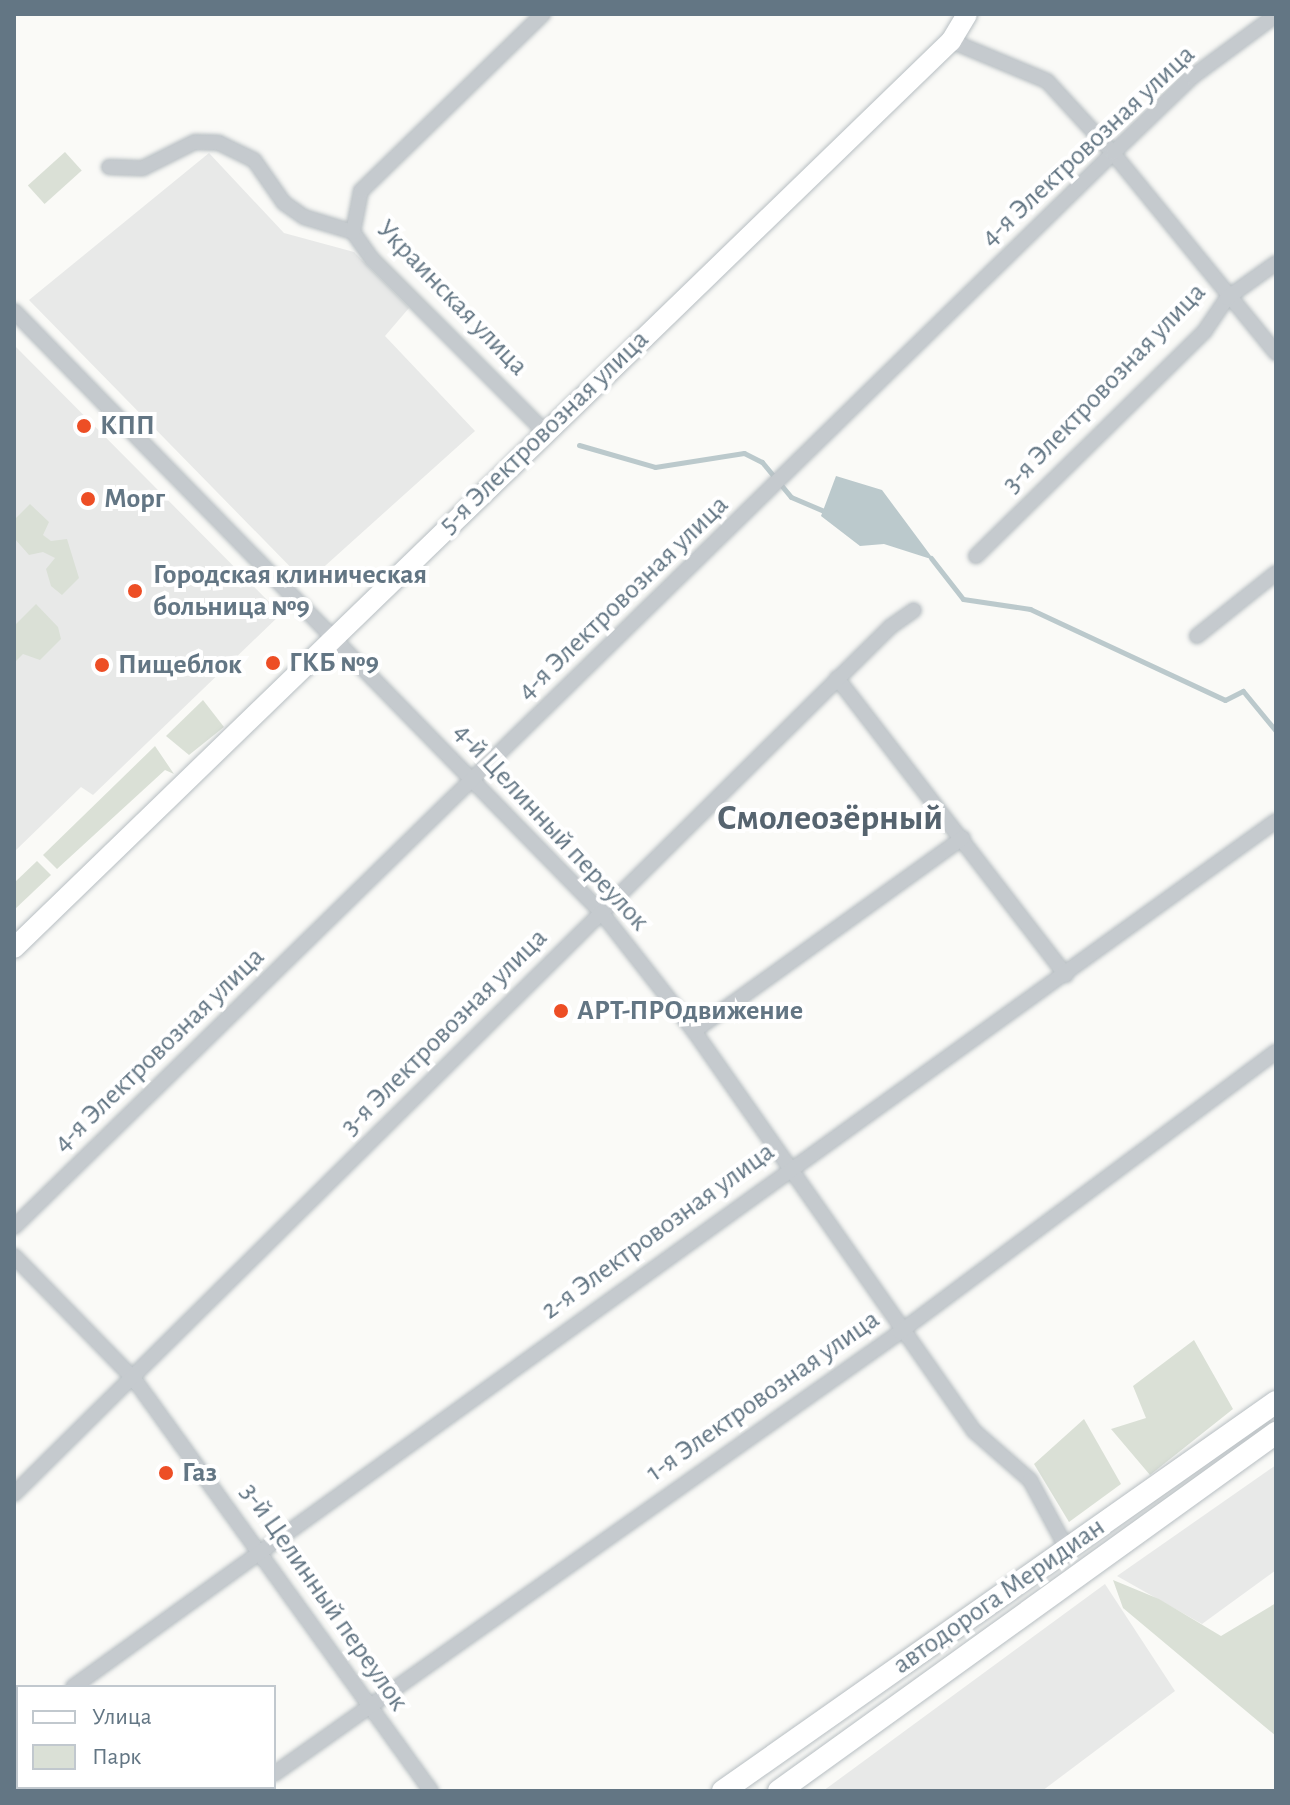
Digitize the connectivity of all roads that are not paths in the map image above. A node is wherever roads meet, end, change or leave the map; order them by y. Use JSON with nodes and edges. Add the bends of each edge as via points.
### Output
{"nodes":[{"id":1,"x":543,"y":14,"type":"edge"},
{"id":2,"x":967,"y":14,"type":"edge"},
{"id":3,"x":1276,"y":15,"type":"edge"},
{"id":4,"x":951,"y":41,"type":"junction"},
{"id":5,"x":1113,"y":153,"type":"junction"},
{"id":6,"x":109,"y":167,"type":"dead end"},
{"id":7,"x":353,"y":232,"type":"junction"},
{"id":8,"x":1276,"y":263,"type":"edge"},
{"id":9,"x":1227,"y":298,"type":"junction"},
{"id":10,"x":14,"y":311,"type":"edge"},
{"id":11,"x":1276,"y":353,"type":"edge"},
{"id":12,"x":544,"y":431,"type":"junction"},
{"id":13,"x":976,"y":556,"type":"dead end"},
{"id":14,"x":1276,"y":573,"type":"edge"},
{"id":15,"x":914,"y":610,"type":"dead end"},
{"id":16,"x":333,"y":636,"type":"junction"},
{"id":17,"x":1197,"y":636,"type":"dead end"},
{"id":18,"x":837,"y":678,"type":"junction"},
{"id":19,"x":475,"y":781,"type":"junction"},
{"id":20,"x":1276,"y":821,"type":"edge"},
{"id":21,"x":963,"y":838,"type":"junction"},
{"id":22,"x":601,"y":912,"type":"junction"},
{"id":23,"x":14,"y":948,"type":"edge"},
{"id":24,"x":1066,"y":975,"type":"junction"},
{"id":25,"x":694,"y":1031,"type":"junction"},
{"id":26,"x":1276,"y":1052,"type":"edge"},
{"id":27,"x":787,"y":1169,"type":"junction"},
{"id":28,"x":14,"y":1227,"type":"edge"},
{"id":29,"x":14,"y":1256,"type":"edge"},
{"id":30,"x":900,"y":1332,"type":"junction"},
{"id":31,"x":134,"y":1379,"type":"junction"},
{"id":32,"x":1276,"y":1402,"type":"edge"},
{"id":33,"x":1276,"y":1433,"type":"edge"},
{"id":34,"x":14,"y":1494,"type":"edge"},
{"id":35,"x":1067,"y":1549,"type":"junction"},
{"id":36,"x":262,"y":1551,"type":"junction"},
{"id":37,"x":76,"y":1685,"type":"edge"},
{"id":38,"x":369,"y":1705,"type":"junction"},
{"id":39,"x":276,"y":1773,"type":"edge"},
{"id":40,"x":431,"y":1791,"type":"edge"},
{"id":41,"x":723,"y":1791,"type":"edge"},
{"id":42,"x":779,"y":1791,"type":"edge"}],
"edges":[{"from":1,"to":7,"type":"street","via":[[361,191]]},
{"from":2,"to":4,"type":"street","name":"5-я Электровозная улица"},
{"from":3,"to":5,"type":"street","name":"4-я Электровозная улица","via":[[1192,77]]},
{"from":4,"to":5,"type":"street","via":[[1047,81]]},
{"from":4,"to":12,"type":"street","name":"5-я Электровозная улица"},
{"from":5,"to":9,"type":"street"},
{"from":5,"to":19,"type":"street","name":"4-я Электровозная улица"},
{"from":6,"to":7,"type":"street","name":"Украинская улица","via":[[143,168],[195,142],[219,143],[254,160],[284,203],[304,217]]},
{"from":7,"to":12,"type":"street","name":"Украинская улица","via":[[371,258]]},
{"from":8,"to":9,"type":"street","name":"3-я Электровозная улица"},
{"from":9,"to":11,"type":"street"},
{"from":9,"to":13,"type":"street","name":"3-я Электровозная улица","via":[[1204,332]]},
{"from":10,"to":16,"type":"street","name":"4-й Целинный переулок"},
{"from":12,"to":16,"type":"street","name":"5-я Электровозная улица"},
{"from":14,"to":17,"type":"street"},
{"from":15,"to":18,"type":"street","name":"3-я Электровозная улица"},
{"from":16,"to":19,"type":"street","name":"4-й Целинный переулок"},
{"from":16,"to":23,"type":"street","name":"5-я Электровозная улица"},
{"from":18,"to":21,"type":"street"},
{"from":18,"to":22,"type":"street","name":"3-я Электровозная улица"},
{"from":19,"to":22,"type":"street","name":"4-й Целинный переулок"},
{"from":19,"to":28,"type":"street","name":"4-я Электровозная улица"},
{"from":20,"to":24,"type":"street","name":"2-я Электровозная улица"},
{"from":21,"to":24,"type":"street"},
{"from":21,"to":25,"type":"street"},
{"from":22,"to":25,"type":"street","name":"4-й Целинный переулок"},
{"from":22,"to":31,"type":"street","name":"3-я Электровозная улица"},
{"from":24,"to":27,"type":"street","name":"2-я Электровозная улица"},
{"from":25,"to":27,"type":"street","name":"4-й Целинный переулок"},
{"from":26,"to":30,"type":"street","name":"1-я Электровозная улица"},
{"from":27,"to":30,"type":"street","name":"4-й Целинный переулок"},
{"from":27,"to":36,"type":"street","name":"2-я Электровозная улица"},
{"from":29,"to":31,"type":"street","name":"3-й Целинный переулок"},
{"from":30,"to":35,"type":"street","name":"4-й Целинный переулок","via":[[974,1431],[1030,1480]]},
{"from":30,"to":38,"type":"street","name":"1-я Электровозная улица"},
{"from":31,"to":34,"type":"street","name":"3-я Электровозная улица"},
{"from":31,"to":36,"type":"street","name":"3-й Целинный переулок"},
{"from":32,"to":35,"type":"main road","name":"автодорога Меридиан"},
{"from":33,"to":42,"type":"main road","name":"автодорога Меридиан"},
{"from":35,"to":41,"type":"main road","name":"автодорога Меридиан"},
{"from":36,"to":37,"type":"street","name":"2-я Электровозная улица"},
{"from":36,"to":38,"type":"street","name":"3-й Целинный переулок"},
{"from":38,"to":39,"type":"street","name":"1-я Электровозная улица"},
{"from":38,"to":40,"type":"street","name":"3-й Целинный переулок"}]}
